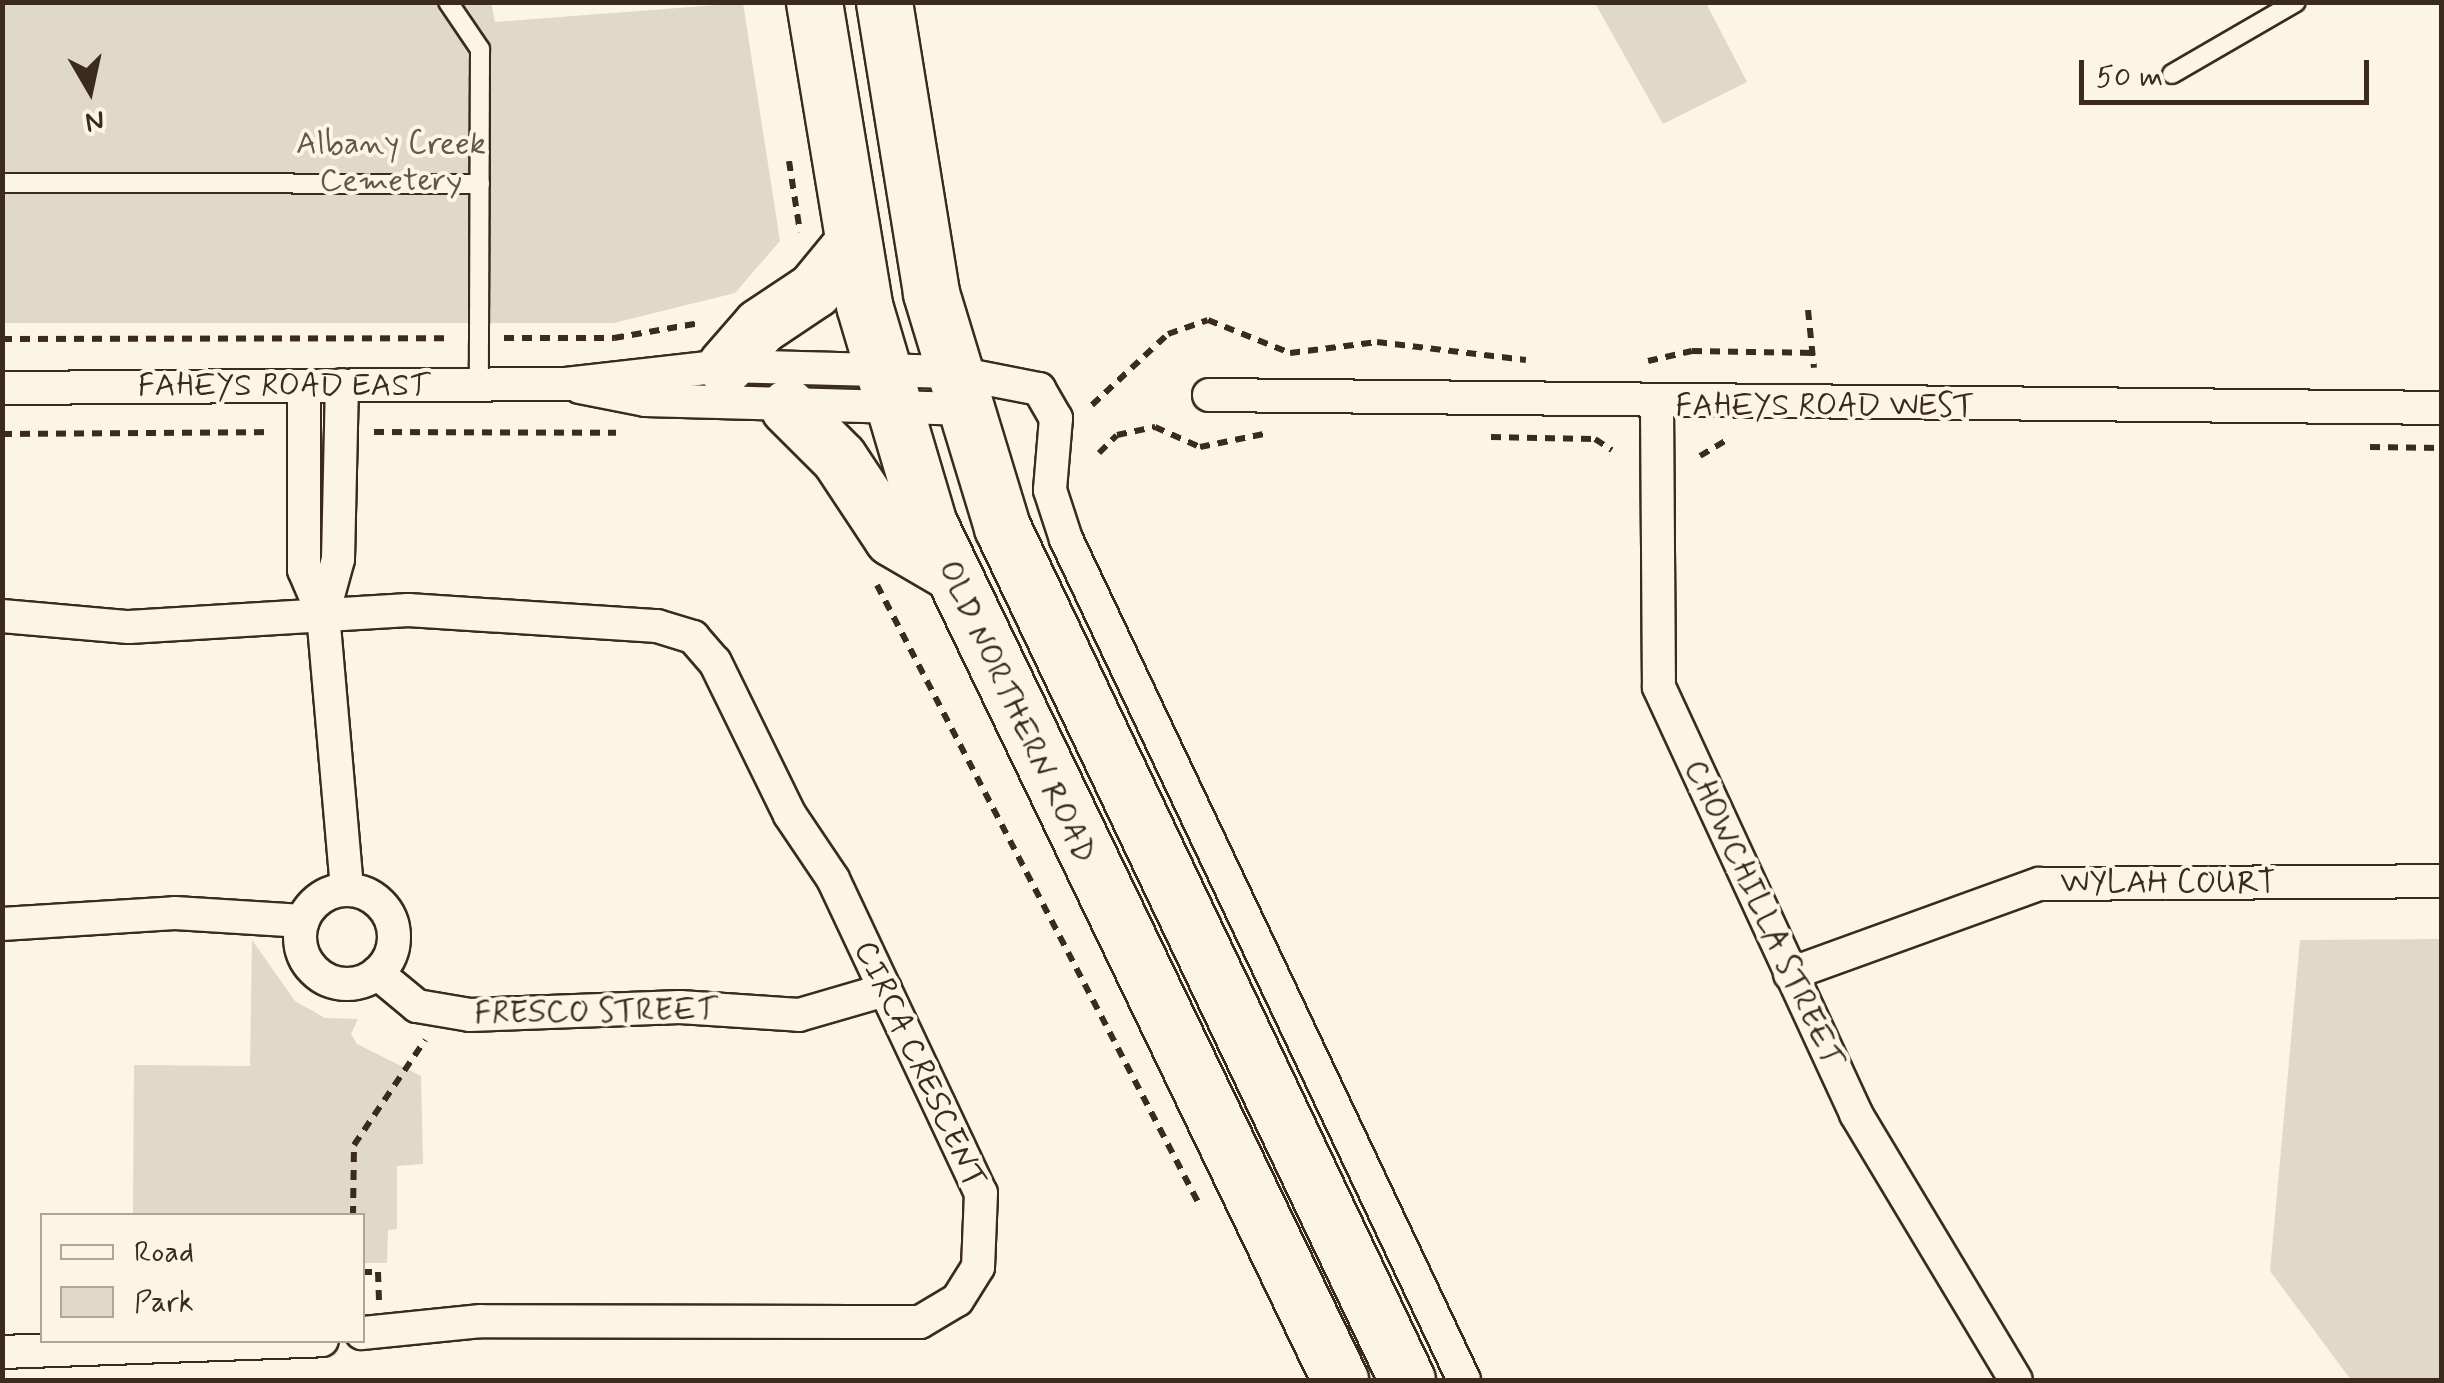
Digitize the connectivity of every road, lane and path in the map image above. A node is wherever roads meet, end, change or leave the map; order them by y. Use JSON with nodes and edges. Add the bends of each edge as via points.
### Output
{"nodes":[{"id":1,"x":448,"y":2,"type":"edge"},
{"id":2,"x":814,"y":2,"type":"edge"},
{"id":3,"x":884,"y":2,"type":"edge"},
{"id":4,"x":2296,"y":2,"type":"edge"},
{"id":5,"x":2172,"y":74,"type":"dead end"},
{"id":6,"x":2,"y":183,"type":"edge"},
{"id":7,"x":480,"y":184,"type":"junction"},
{"id":8,"x":850,"y":245,"type":"junction"},
{"id":9,"x":1808,"y":310,"type":"dead end"},
{"id":10,"x":1815,"y":352,"type":"junction"},
{"id":11,"x":1538,"y":361,"type":"dead end"},
{"id":12,"x":1636,"y":364,"type":"dead end"},
{"id":13,"x":725,"y":366,"type":"junction"},
{"id":14,"x":566,"y":384,"type":"junction"},
{"id":15,"x":342,"y":385,"type":"junction"},
{"id":16,"x":304,"y":386,"type":"junction"},
{"id":17,"x":479,"y":386,"type":"junction"},
{"id":18,"x":2,"y":388,"type":"edge"},
{"id":19,"x":888,"y":389,"type":"junction"},
{"id":20,"x":958,"y":390,"type":"junction"},
{"id":21,"x":1209,"y":395,"type":"dead end"},
{"id":22,"x":1657,"y":405,"type":"junction"},
{"id":23,"x":1092,"y":406,"type":"dead end"},
{"id":24,"x":1811,"y":406,"type":"junction"},
{"id":25,"x":788,"y":408,"type":"junction"},
{"id":26,"x":2442,"y":408,"type":"edge"},
{"id":27,"x":1286,"y":433,"type":"dead end"},
{"id":28,"x":1479,"y":437,"type":"dead end"},
{"id":29,"x":1612,"y":450,"type":"dead end"},
{"id":30,"x":1099,"y":453,"type":"dead end"},
{"id":31,"x":950,"y":572,"type":"junction"},
{"id":32,"x":322,"y":614,"type":"junction"},
{"id":33,"x":2,"y":616,"type":"edge"},
{"id":34,"x":2442,"y":881,"type":"edge"},
{"id":35,"x":346,"y":890,"type":"junction"},
{"id":36,"x":303,"y":921,"type":"junction"},
{"id":37,"x":2,"y":924,"type":"edge"},
{"id":38,"x":377,"y":973,"type":"junction"},
{"id":39,"x":1790,"y":974,"type":"junction"},
{"id":40,"x":885,"y":990,"type":"junction"},
{"id":41,"x":421,"y":1053,"type":"dead end"},
{"id":42,"x":353,"y":1213,"type":"edge"},
{"id":43,"x":365,"y":1265,"type":"edge"},
{"id":44,"x":369,"y":1272,"type":"dead end"},
{"id":45,"x":365,"y":1333,"type":"edge"},
{"id":46,"x":242,"y":1343,"type":"edge"},
{"id":47,"x":2,"y":1352,"type":"edge"},
{"id":48,"x":1340,"y":1380,"type":"edge"},
{"id":49,"x":1407,"y":1380,"type":"edge"},
{"id":50,"x":1464,"y":1380,"type":"edge"},
{"id":51,"x":2016,"y":1380,"type":"edge"}],
"edges":[{"from":1,"to":7,"type":"lane","via":[[480,48]]},
{"from":2,"to":8,"type":"highway","name":"OLD NORTHERN ROAD"},
{"from":3,"to":20,"type":"highway","name":"OLD NORTHERN ROAD","via":[[924,260]]},
{"from":4,"to":5,"type":"lane"},
{"from":6,"to":7,"type":"lane"},
{"from":7,"to":17,"type":"lane"},
{"from":8,"to":13,"type":"highway","via":[[814,290],[760,326]]},
{"from":8,"to":19,"type":"highway","name":"OLD NORTHERN ROAD"},
{"from":9,"to":10,"type":"path"},
{"from":10,"to":12,"type":"path","via":[[1692,351]]},
{"from":10,"to":24,"type":"path"},
{"from":11,"to":23,"type":"path","via":[[1376,342],[1290,352],[1208,320],[1168,334]]},
{"from":13,"to":14,"type":"street","name":"FAHEYS ROAD EAST"},
{"from":13,"to":19,"type":"street","name":"FAHEYS ROAD EAST"},
{"from":14,"to":17,"type":"street","name":"FAHEYS ROAD EAST"},
{"from":14,"to":25,"type":"street","name":"FAHEYS ROAD EAST","via":[[644,400]]},
{"from":15,"to":16,"type":"street","name":"FAHEYS ROAD EAST"},
{"from":15,"to":17,"type":"street","name":"FAHEYS ROAD EAST"},
{"from":15,"to":32,"type":"street","via":[[338,558]]},
{"from":16,"to":18,"type":"street","name":"FAHEYS ROAD EAST"},
{"from":16,"to":32,"type":"street","via":[[304,570]]},
{"from":19,"to":20,"type":"street","name":"FAHEYS ROAD EAST"},
{"from":19,"to":20,"type":"street","name":"FAHEYS ROAD EAST"},
{"from":19,"to":25,"type":"street","name":"FAHEYS ROAD EAST"},
{"from":19,"to":31,"type":"highway","name":"OLD NORTHERN ROAD"},
{"from":20,"to":49,"type":"highway","name":"OLD NORTHERN ROAD","via":[[1040,610]]},
{"from":20,"to":50,"type":"street","via":[[1024,381],[1050,402],[1056,418],[1050,490],[1060,525]]},
{"from":21,"to":22,"type":"street","name":"FAHEYS ROAD WEST"},
{"from":22,"to":24,"type":"street","name":"FAHEYS ROAD WEST"},
{"from":22,"to":39,"type":"street","name":"CHOWCHILLA STREET","via":[[1659,687]]},
{"from":24,"to":26,"type":"street","name":"FAHEYS ROAD WEST"},
{"from":25,"to":31,"type":"highway","via":[[839,458],[892,538]]},
{"from":27,"to":30,"type":"path","via":[[1200,447],[1155,427],[1117,435]]},
{"from":28,"to":29,"type":"path","via":[[1595,439]]},
{"from":31,"to":48,"type":"highway","name":"OLD NORTHERN ROAD"},
{"from":32,"to":33,"type":"street","name":"CIRCA CRESCENT","via":[[129,627]]},
{"from":32,"to":35,"type":"street"},
{"from":32,"to":40,"type":"street","name":"CIRCA CRESCENT","via":[[502,614],[669,628],[692,638],[716,662]]},
{"from":34,"to":39,"type":"street","name":"WYLAH COURT","via":[[2039,884]]},
{"from":35,"to":36,"type":"street","via":[[318,900]]},
{"from":35,"to":38,"type":"street","via":[[374,898],[392,921],[392,949]]},
{"from":36,"to":37,"type":"street","via":[[175,913]]},
{"from":36,"to":38,"type":"street","via":[[302,951],[320,976],[349,984]]},
{"from":38,"to":40,"type":"street","name":"FRESCO STREET","via":[[416,1006],[470,1015],[680,1007],[799,1015]]},
{"from":39,"to":51,"type":"street","name":"CHOWCHILLA STREET","via":[[1912,1217]]},
{"from":40,"to":45,"type":"street","name":"CIRCA CRESCENT","via":[[980,1194],[984,1252],[963,1294],[942,1313],[888,1326],[482,1320]]},
{"from":41,"to":42,"type":"path","via":[[354,1145]]},
{"from":43,"to":44,"type":"path"},
{"from":46,"to":47,"type":"street"}]}
